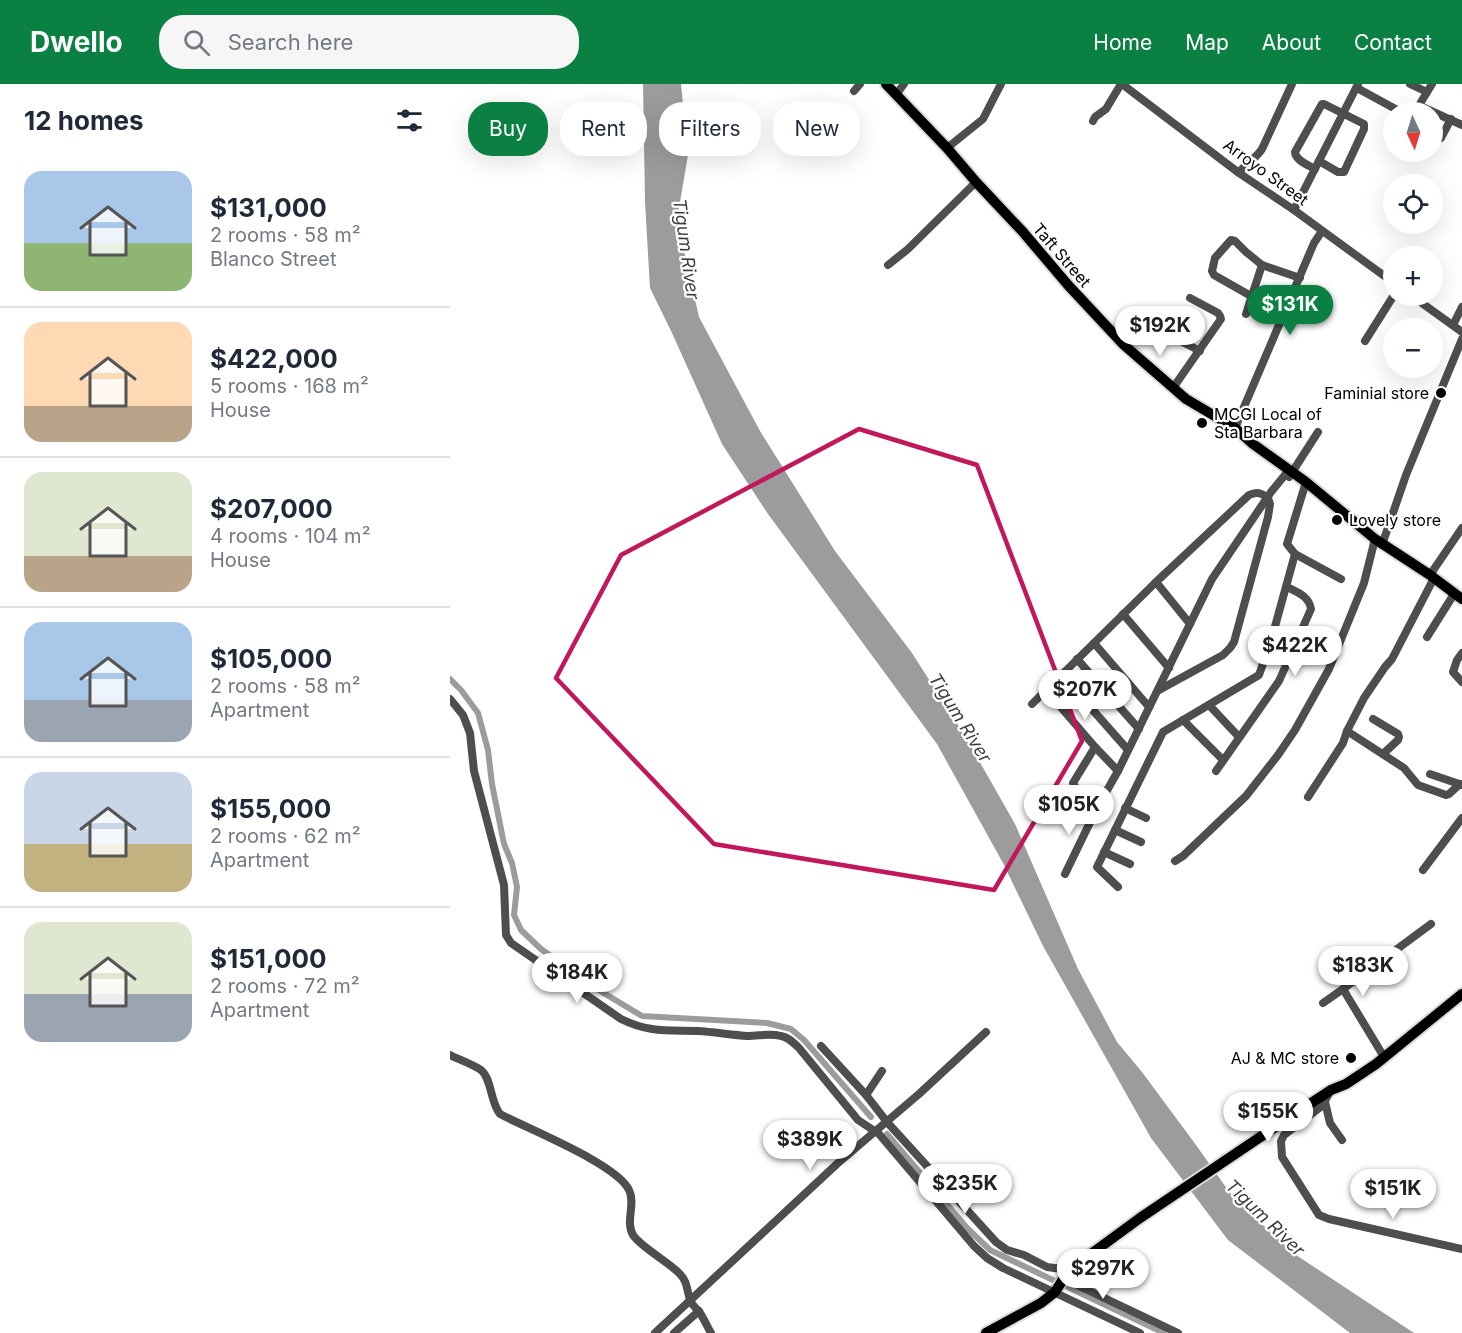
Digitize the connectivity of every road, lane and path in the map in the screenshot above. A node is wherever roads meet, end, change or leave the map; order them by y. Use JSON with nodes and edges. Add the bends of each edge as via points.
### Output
{"nodes":[{"id":1,"x":886,"y":84,"type":"edge"},
{"id":2,"x":904,"y":84,"type":"edge"},
{"id":3,"x":1001,"y":84,"type":"edge"},
{"id":4,"x":1121,"y":84,"type":"edge"},
{"id":5,"x":1292,"y":84,"type":"edge"},
{"id":6,"x":1410,"y":84,"type":"edge"},
{"id":7,"x":1358,"y":86,"type":"edge"},
{"id":8,"x":1429,"y":88,"type":"edge"},
{"id":9,"x":896,"y":95,"type":"junction"},
{"id":10,"x":1384,"y":102,"type":"edge"},
{"id":11,"x":1422,"y":102,"type":"edge"},
{"id":12,"x":1343,"y":114,"type":"junction"},
{"id":13,"x":1443,"y":117,"type":"edge"},
{"id":14,"x":1451,"y":119,"type":"junction"},
{"id":15,"x":1093,"y":121,"type":"dead end"},
{"id":16,"x":1462,"y":125,"type":"edge"},
{"id":17,"x":1443,"y":136,"type":"edge"},
{"id":18,"x":947,"y":148,"type":"junction"},
{"id":19,"x":1317,"y":165,"type":"junction"},
{"id":20,"x":1239,"y":173,"type":"junction"},
{"id":21,"x":976,"y":182,"type":"junction"},
{"id":22,"x":1294,"y":210,"type":"junction"},
{"id":23,"x":1322,"y":231,"type":"junction"},
{"id":24,"x":888,"y":265,"type":"dead end"},
{"id":25,"x":1262,"y":265,"type":"junction"},
{"id":26,"x":1383,"y":275,"type":"edge"},
{"id":27,"x":1300,"y":278,"type":"junction"},
{"id":28,"x":1251,"y":296,"type":"junction"},
{"id":29,"x":1190,"y":298,"type":"dead end"},
{"id":30,"x":1387,"y":306,"type":"edge"},
{"id":31,"x":1426,"y":306,"type":"edge"},
{"id":32,"x":1462,"y":308,"type":"edge"},
{"id":33,"x":1246,"y":314,"type":"dead end"},
{"id":34,"x":1453,"y":325,"type":"junction"},
{"id":35,"x":1462,"y":332,"type":"edge"},
{"id":36,"x":1173,"y":337,"type":"dead end"},
{"id":37,"x":1462,"y":339,"type":"edge"},
{"id":38,"x":1365,"y":341,"type":"dead end"},
{"id":39,"x":1200,"y":351,"type":"junction"},
{"id":40,"x":1173,"y":388,"type":"junction"},
{"id":41,"x":1235,"y":428,"type":"junction"},
{"id":42,"x":1318,"y":432,"type":"dead end"},
{"id":43,"x":1290,"y":471,"type":"junction"},
{"id":44,"x":1306,"y":482,"type":"junction"},
{"id":45,"x":1268,"y":498,"type":"junction"},
{"id":46,"x":1248,"y":525,"type":"junction"},
{"id":47,"x":1462,"y":528,"type":"edge"},
{"id":48,"x":1264,"y":532,"type":"junction"},
{"id":49,"x":1378,"y":542,"type":"junction"},
{"id":50,"x":1295,"y":554,"type":"junction"},
{"id":51,"x":1432,"y":576,"type":"junction"},
{"id":52,"x":1341,"y":579,"type":"dead end"},
{"id":53,"x":1156,"y":582,"type":"junction"},
{"id":54,"x":1287,"y":587,"type":"junction"},
{"id":55,"x":1458,"y":596,"type":"edge"},
{"id":56,"x":1123,"y":614,"type":"junction"},
{"id":57,"x":1190,"y":624,"type":"junction"},
{"id":58,"x":1427,"y":637,"type":"dead end"},
{"id":59,"x":1094,"y":643,"type":"junction"},
{"id":60,"x":1462,"y":653,"type":"edge"},
{"id":61,"x":1077,"y":659,"type":"junction"},
{"id":62,"x":1168,"y":668,"type":"junction"},
{"id":63,"x":1061,"y":674,"type":"junction"},
{"id":64,"x":1462,"y":682,"type":"edge"},
{"id":65,"x":1046,"y":690,"type":"junction"},
{"id":66,"x":1158,"y":690,"type":"junction"},
{"id":67,"x":450,"y":699,"type":"edge"},
{"id":68,"x":1032,"y":704,"type":"dead end"},
{"id":69,"x":1209,"y":705,"type":"junction"},
{"id":70,"x":1149,"y":707,"type":"junction"},
{"id":71,"x":1373,"y":719,"type":"dead end"},
{"id":72,"x":1184,"y":720,"type":"junction"},
{"id":73,"x":1139,"y":729,"type":"junction"},
{"id":74,"x":1347,"y":731,"type":"junction"},
{"id":75,"x":1239,"y":737,"type":"junction"},
{"id":76,"x":1095,"y":747,"type":"junction"},
{"id":77,"x":1128,"y":750,"type":"junction"},
{"id":78,"x":1383,"y":754,"type":"junction"},
{"id":79,"x":1223,"y":760,"type":"junction"},
{"id":80,"x":1119,"y":771,"type":"junction"},
{"id":81,"x":1216,"y":771,"type":"dead end"},
{"id":82,"x":1430,"y":774,"type":"dead end"},
{"id":83,"x":1461,"y":785,"type":"edge"},
{"id":84,"x":1308,"y":797,"type":"dead end"},
{"id":85,"x":1097,"y":808,"type":"junction"},
{"id":86,"x":1125,"y":808,"type":"junction"},
{"id":87,"x":1146,"y":818,"type":"dead end"},
{"id":88,"x":1462,"y":818,"type":"edge"},
{"id":89,"x":1115,"y":830,"type":"junction"},
{"id":90,"x":1141,"y":842,"type":"dead end"},
{"id":91,"x":1104,"y":852,"type":"junction"},
{"id":92,"x":1175,"y":861,"type":"dead end"},
{"id":93,"x":1130,"y":864,"type":"dead end"},
{"id":94,"x":1423,"y":870,"type":"dead end"},
{"id":95,"x":1065,"y":874,"type":"dead end"},
{"id":96,"x":1118,"y":887,"type":"dead end"},
{"id":97,"x":1431,"y":924,"type":"dead end"},
{"id":98,"x":1343,"y":989,"type":"junction"},
{"id":99,"x":1462,"y":994,"type":"edge"},
{"id":100,"x":1323,"y":1003,"type":"dead end"},
{"id":101,"x":986,"y":1032,"type":"dead end"},
{"id":102,"x":821,"y":1046,"type":"dead end"},
{"id":103,"x":450,"y":1055,"type":"edge"},
{"id":104,"x":1384,"y":1057,"type":"junction"},
{"id":105,"x":882,"y":1071,"type":"dead end"},
{"id":106,"x":1331,"y":1090,"type":"junction"},
{"id":107,"x":866,"y":1095,"type":"junction"},
{"id":108,"x":1325,"y":1102,"type":"junction"},
{"id":109,"x":887,"y":1122,"type":"junction"},
{"id":110,"x":876,"y":1132,"type":"junction"},
{"id":111,"x":1342,"y":1140,"type":"dead end"},
{"id":112,"x":1462,"y":1249,"type":"edge"},
{"id":113,"x":1067,"y":1272,"type":"junction"},
{"id":114,"x":1055,"y":1291,"type":"junction"},
{"id":115,"x":691,"y":1300,"type":"junction"},
{"id":116,"x":699,"y":1311,"type":"junction"},
{"id":117,"x":656,"y":1333,"type":"edge"},
{"id":118,"x":674,"y":1333,"type":"edge"},
{"id":119,"x":711,"y":1333,"type":"edge"},
{"id":120,"x":986,"y":1333,"type":"edge"},
{"id":121,"x":1140,"y":1333,"type":"edge"},
{"id":122,"x":1178,"y":1333,"type":"edge"}],
"edges":[{"from":1,"to":9,"type":"main road","name":"Taft Street"},
{"from":2,"to":9,"type":"street"},
{"from":3,"to":18,"type":"street","via":[[983,119]]},
{"from":4,"to":15,"type":"street","via":[[1106,109]]},
{"from":4,"to":20,"type":"street","name":"Arroyo Street"},
{"from":5,"to":20,"type":"street","via":[[1262,149]]},
{"from":6,"to":8,"type":"street"},
{"from":7,"to":10,"type":"street"},
{"from":7,"to":12,"type":"street"},
{"from":8,"to":11,"type":"street"},
{"from":9,"to":18,"type":"main road","name":"Taft Street"},
{"from":12,"to":19,"type":"street"},
{"from":12,"to":19,"type":"street","via":[[1365,124],[1344,172]]},
{"from":12,"to":19,"type":"street","via":[[1322,104],[1295,152],[1297,158]]},
{"from":13,"to":14,"type":"street"},
{"from":14,"to":16,"type":"street"},
{"from":14,"to":17,"type":"street"},
{"from":18,"to":21,"type":"main road","name":"Taft Street"},
{"from":19,"to":22,"type":"street"},
{"from":20,"to":22,"type":"street","name":"Arroyo Street"},
{"from":21,"to":24,"type":"street"},
{"from":21,"to":40,"type":"main road","name":"Taft Street","via":[[1124,345]]},
{"from":22,"to":23,"type":"street","name":"Arroyo Street"},
{"from":23,"to":26,"type":"street","name":"Arroyo Street"},
{"from":23,"to":27,"type":"street"},
{"from":25,"to":27,"type":"street"},
{"from":25,"to":28,"type":"street"},
{"from":25,"to":28,"type":"street","via":[[1235,240],[1215,258],[1214,275]]},
{"from":27,"to":41,"type":"street"},
{"from":28,"to":33,"type":"street"},
{"from":29,"to":39,"type":"street","via":[[1221,319]]},
{"from":30,"to":38,"type":"street"},
{"from":31,"to":34,"type":"street"},
{"from":32,"to":34,"type":"street"},
{"from":34,"to":35,"type":"street"},
{"from":36,"to":39,"type":"street"},
{"from":37,"to":49,"type":"street"},
{"from":39,"to":40,"type":"street"},
{"from":40,"to":41,"type":"main road","name":"Taft Street"},
{"from":41,"to":43,"type":"main road","name":"Taft Street"},
{"from":42,"to":43,"type":"street"},
{"from":43,"to":44,"type":"main road","name":"Taft Street"},
{"from":43,"to":45,"type":"street","via":[[1275,495]]},
{"from":44,"to":49,"type":"main road","name":"Taft Street"},
{"from":44,"to":50,"type":"street","via":[[1287,544]]},
{"from":45,"to":46,"type":"street"},
{"from":45,"to":48,"type":"street"},
{"from":45,"to":53,"type":"street","via":[[1255,492],[1249,495]]},
{"from":46,"to":48,"type":"street"},
{"from":46,"to":57,"type":"street","via":[[1212,579]]},
{"from":47,"to":51,"type":"street"},
{"from":48,"to":66,"type":"street","via":[[1230,648]]},
{"from":49,"to":51,"type":"main road","name":"Taft Street"},
{"from":49,"to":92,"type":"street","via":[[1329,669],[1295,730],[1246,796]]},
{"from":50,"to":52,"type":"street"},
{"from":50,"to":54,"type":"street"},
{"from":51,"to":55,"type":"main road","name":"Taft Street"},
{"from":51,"to":74,"type":"street","via":[[1392,658]]},
{"from":53,"to":56,"type":"street"},
{"from":53,"to":57,"type":"street"},
{"from":54,"to":69,"type":"street","via":[[1259,675]]},
{"from":54,"to":75,"type":"street","via":[[1305,596],[1311,609],[1279,681]]},
{"from":55,"to":58,"type":"street"},
{"from":56,"to":59,"type":"street"},
{"from":56,"to":62,"type":"street"},
{"from":57,"to":62,"type":"street"},
{"from":59,"to":61,"type":"street"},
{"from":59,"to":70,"type":"street"},
{"from":60,"to":64,"type":"street","via":[[1453,672]]},
{"from":61,"to":63,"type":"street"},
{"from":61,"to":73,"type":"street"},
{"from":62,"to":66,"type":"street"},
{"from":63,"to":65,"type":"street"},
{"from":63,"to":77,"type":"street"},
{"from":65,"to":68,"type":"street"},
{"from":65,"to":76,"type":"street"},
{"from":66,"to":70,"type":"street"},
{"from":67,"to":110,"type":"street","via":[[470,733],[474,771],[504,885],[506,935],[511,943],[633,1025],[680,1032],[788,1038],[858,1120]]},
{"from":69,"to":72,"type":"street"},
{"from":69,"to":75,"type":"street"},
{"from":70,"to":73,"type":"street"},
{"from":71,"to":78,"type":"street","via":[[1399,737]]},
{"from":72,"to":79,"type":"street"},
{"from":72,"to":86,"type":"street","via":[[1163,732]]},
{"from":73,"to":77,"type":"street"},
{"from":74,"to":78,"type":"street"},
{"from":74,"to":84,"type":"street"},
{"from":75,"to":79,"type":"street"},
{"from":76,"to":80,"type":"street"},
{"from":76,"to":85,"type":"street","via":[[1072,783]]},
{"from":77,"to":80,"type":"street"},
{"from":78,"to":83,"type":"street","via":[[1408,771],[1418,785],[1446,795]]},
{"from":79,"to":81,"type":"street"},
{"from":80,"to":85,"type":"street"},
{"from":82,"to":83,"type":"street"},
{"from":85,"to":95,"type":"street"},
{"from":86,"to":87,"type":"street"},
{"from":86,"to":89,"type":"street"},
{"from":88,"to":94,"type":"street"},
{"from":89,"to":90,"type":"street"},
{"from":89,"to":91,"type":"street"},
{"from":91,"to":93,"type":"street"},
{"from":91,"to":96,"type":"street","via":[[1097,867]]},
{"from":97,"to":98,"type":"street"},
{"from":98,"to":100,"type":"street"},
{"from":98,"to":104,"type":"street"},
{"from":99,"to":104,"type":"main road"},
{"from":101,"to":109,"type":"street"},
{"from":102,"to":107,"type":"street"},
{"from":103,"to":115,"type":"street","via":[[482,1071],[500,1114],[575,1150],[620,1178],[631,1194],[629,1226],[634,1236],[681,1275]]},
{"from":104,"to":106,"type":"main road"},
{"from":105,"to":107,"type":"street"},
{"from":106,"to":108,"type":"street"},
{"from":106,"to":113,"type":"main road","via":[[1184,1187]]},
{"from":107,"to":109,"type":"street"},
{"from":108,"to":111,"type":"street","via":[[1330,1123]]},
{"from":108,"to":112,"type":"street","via":[[1281,1141],[1282,1157],[1319,1215]]},
{"from":109,"to":110,"type":"street"},
{"from":109,"to":113,"type":"street","via":[[996,1242],[1047,1267]]},
{"from":110,"to":114,"type":"street","via":[[987,1258]]},
{"from":110,"to":115,"type":"street"},
{"from":113,"to":114,"type":"main road"},
{"from":113,"to":122,"type":"street","via":[[1079,1286]]},
{"from":114,"to":120,"type":"main road"},
{"from":114,"to":121,"type":"street"},
{"from":115,"to":116,"type":"street"},
{"from":115,"to":117,"type":"street"},
{"from":116,"to":118,"type":"street"},
{"from":116,"to":119,"type":"street"}]}
